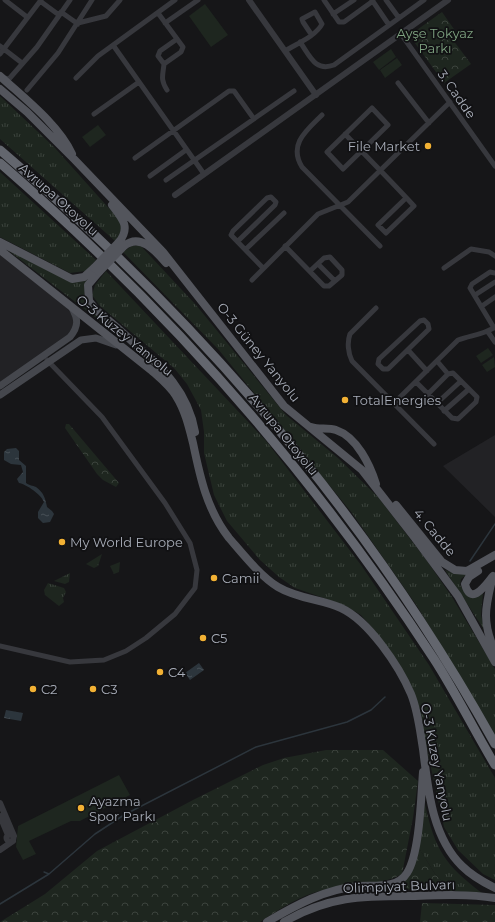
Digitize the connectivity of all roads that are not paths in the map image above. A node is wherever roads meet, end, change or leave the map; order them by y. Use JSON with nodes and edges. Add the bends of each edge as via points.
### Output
{"nodes":[{"id":1,"x":5,"y":0,"type":"edge"},
{"id":2,"x":40,"y":0,"type":"edge"},
{"id":3,"x":70,"y":0,"type":"edge"},
{"id":4,"x":92,"y":0,"type":"edge"},
{"id":5,"x":120,"y":0,"type":"edge"},
{"id":6,"x":175,"y":0,"type":"edge"},
{"id":7,"x":198,"y":0,"type":"edge"},
{"id":8,"x":249,"y":0,"type":"edge"},
{"id":9,"x":324,"y":0,"type":"edge"},
{"id":10,"x":354,"y":0,"type":"edge"},
{"id":11,"x":386,"y":0,"type":"edge"},
{"id":12,"x":424,"y":0,"type":"edge"},
{"id":13,"x":448,"y":0,"type":"edge"},
{"id":14,"x":372,"y":1,"type":"edge"},
{"id":15,"x":158,"y":13,"type":"junction"},
{"id":16,"x":60,"y":14,"type":"junction"},
{"id":17,"x":333,"y":14,"type":"junction"},
{"id":18,"x":27,"y":17,"type":"junction"},
{"id":19,"x":399,"y":18,"type":"junction"},
{"id":20,"x":165,"y":23,"type":"junction"},
{"id":21,"x":78,"y":24,"type":"junction"},
{"id":22,"x":389,"y":25,"type":"junction"},
{"id":23,"x":311,"y":34,"type":"dead end"},
{"id":24,"x":401,"y":34,"type":"junction"},
{"id":25,"x":177,"y":39,"type":"junction"},
{"id":26,"x":300,"y":42,"type":"junction"},
{"id":27,"x":113,"y":45,"type":"junction"},
{"id":28,"x":2,"y":47,"type":"edge"},
{"id":29,"x":285,"y":51,"type":"junction"},
{"id":30,"x":0,"y":54,"type":"edge"},
{"id":31,"x":22,"y":63,"type":"junction"},
{"id":32,"x":164,"y":64,"type":"junction"},
{"id":33,"x":0,"y":76,"type":"edge"},
{"id":34,"x":76,"y":78,"type":"dead end"},
{"id":35,"x":139,"y":82,"type":"junction"},
{"id":36,"x":398,"y":83,"type":"dead end"},
{"id":37,"x":0,"y":89,"type":"edge"},
{"id":38,"x":27,"y":90,"type":"dead end"},
{"id":39,"x":167,"y":90,"type":"dead end"},
{"id":40,"x":294,"y":91,"type":"dead end"},
{"id":41,"x":316,"y":95,"type":"junction"},
{"id":42,"x":450,"y":102,"type":"junction"},
{"id":43,"x":94,"y":114,"type":"dead end"},
{"id":44,"x":322,"y":115,"type":"dead end"},
{"id":45,"x":254,"y":119,"type":"junction"},
{"id":46,"x":429,"y":123,"type":"junction"},
{"id":47,"x":173,"y":131,"type":"junction"},
{"id":48,"x":346,"y":134,"type":"junction"},
{"id":49,"x":0,"y":150,"type":"edge"},
{"id":50,"x":186,"y":150,"type":"junction"},
{"id":51,"x":361,"y":151,"type":"junction"},
{"id":52,"x":74,"y":158,"type":"junction"},
{"id":53,"x":135,"y":158,"type":"dead end"},
{"id":54,"x":194,"y":160,"type":"junction"},
{"id":55,"x":0,"y":163,"type":"edge"},
{"id":56,"x":495,"y":166,"type":"edge"},
{"id":57,"x":380,"y":171,"type":"junction"},
{"id":58,"x":204,"y":174,"type":"junction"},
{"id":59,"x":150,"y":176,"type":"dead end"},
{"id":60,"x":94,"y":180,"type":"junction"},
{"id":61,"x":166,"y":180,"type":"dead end"},
{"id":62,"x":175,"y":195,"type":"dead end"},
{"id":63,"x":406,"y":198,"type":"junction"},
{"id":64,"x":341,"y":206,"type":"junction"},
{"id":65,"x":284,"y":213,"type":"dead end"},
{"id":66,"x":238,"y":241,"type":"junction"},
{"id":67,"x":0,"y":242,"type":"edge"},
{"id":68,"x":121,"y":244,"type":"junction"},
{"id":69,"x":285,"y":246,"type":"junction"},
{"id":70,"x":380,"y":246,"type":"dead end"},
{"id":71,"x":246,"y":249,"type":"junction"},
{"id":72,"x":0,"y":250,"type":"edge"},
{"id":73,"x":495,"y":256,"type":"edge"},
{"id":74,"x":318,"y":264,"type":"junction"},
{"id":75,"x":263,"y":268,"type":"junction"},
{"id":76,"x":444,"y":268,"type":"dead end"},
{"id":77,"x":96,"y":270,"type":"junction"},
{"id":78,"x":310,"y":271,"type":"junction"},
{"id":79,"x":495,"y":273,"type":"edge"},
{"id":80,"x":252,"y":280,"type":"dead end"},
{"id":81,"x":335,"y":281,"type":"junction"},
{"id":82,"x":495,"y":282,"type":"edge"},
{"id":83,"x":475,"y":295,"type":"junction"},
{"id":84,"x":495,"y":298,"type":"edge"},
{"id":85,"x":482,"y":306,"type":"junction"},
{"id":86,"x":72,"y":308,"type":"junction"},
{"id":87,"x":376,"y":308,"type":"dead end"},
{"id":88,"x":212,"y":313,"type":"junction"},
{"id":89,"x":495,"y":328,"type":"edge"},
{"id":90,"x":488,"y":332,"type":"junction"},
{"id":91,"x":495,"y":342,"type":"edge"},
{"id":92,"x":408,"y":350,"type":"junction"},
{"id":93,"x":130,"y":353,"type":"junction"},
{"id":94,"x":45,"y":355,"type":"junction"},
{"id":95,"x":437,"y":361,"type":"junction"},
{"id":96,"x":48,"y":362,"type":"junction"},
{"id":97,"x":427,"y":371,"type":"junction"},
{"id":98,"x":448,"y":374,"type":"junction"},
{"id":99,"x":461,"y":381,"type":"junction"},
{"id":100,"x":416,"y":382,"type":"junction"},
{"id":101,"x":0,"y":386,"type":"edge"},
{"id":102,"x":469,"y":389,"type":"junction"},
{"id":103,"x":428,"y":394,"type":"junction"},
{"id":104,"x":0,"y":395,"type":"edge"},
{"id":105,"x":394,"y":403,"type":"junction"},
{"id":106,"x":437,"y":403,"type":"junction"},
{"id":107,"x":444,"y":411,"type":"junction"},
{"id":108,"x":307,"y":426,"type":"junction"},
{"id":109,"x":434,"y":444,"type":"dead end"},
{"id":110,"x":202,"y":480,"type":"junction"},
{"id":111,"x":377,"y":489,"type":"junction"},
{"id":112,"x":383,"y":496,"type":"junction"},
{"id":113,"x":495,"y":556,"type":"edge"},
{"id":114,"x":494,"y":574,"type":"edge"},
{"id":115,"x":0,"y":646,"type":"edge"},
{"id":116,"x":495,"y":651,"type":"edge"},
{"id":117,"x":495,"y":662,"type":"edge"},
{"id":118,"x":495,"y":744,"type":"edge"},
{"id":119,"x":424,"y":757,"type":"junction"},
{"id":120,"x":495,"y":765,"type":"edge"},
{"id":121,"x":0,"y":803,"type":"edge"},
{"id":122,"x":0,"y":816,"type":"edge"},
{"id":123,"x":10,"y":838,"type":"junction"},
{"id":124,"x":0,"y":843,"type":"edge"},
{"id":125,"x":0,"y":850,"type":"edge"},
{"id":126,"x":495,"y":888,"type":"edge"},
{"id":127,"x":495,"y":898,"type":"edge"},
{"id":128,"x":267,"y":922,"type":"edge"},
{"id":129,"x":284,"y":922,"type":"edge"}],
"edges":[{"from":1,"to":18,"type":"street"},
{"from":2,"to":16,"type":"street"},
{"from":2,"to":18,"type":"street"},
{"from":3,"to":16,"type":"street"},
{"from":4,"to":21,"type":"street"},
{"from":5,"to":21,"type":"street","via":[[106,16]]},
{"from":6,"to":15,"type":"street"},
{"from":7,"to":20,"type":"street"},
{"from":8,"to":29,"type":"street"},
{"from":9,"to":17,"type":"street"},
{"from":10,"to":17,"type":"street"},
{"from":11,"to":19,"type":"street"},
{"from":12,"to":19,"type":"street"},
{"from":13,"to":24,"type":"street"},
{"from":14,"to":17,"type":"street","via":[[344,22],[339,22]]},
{"from":14,"to":22,"type":"street"},
{"from":15,"to":20,"type":"street"},
{"from":15,"to":27,"type":"street"},
{"from":16,"to":21,"type":"street"},
{"from":16,"to":31,"type":"street","via":[[37,47]]},
{"from":18,"to":28,"type":"street"},
{"from":19,"to":22,"type":"street"},
{"from":20,"to":25,"type":"street"},
{"from":21,"to":38,"type":"street"},
{"from":22,"to":26,"type":"street","via":[[327,68],[315,63]]},
{"from":23,"to":26,"type":"street"},
{"from":24,"to":41,"type":"street"},
{"from":24,"to":42,"type":"street","name":"3. Cadde"},
{"from":25,"to":32,"type":"street","via":[[160,51],[158,56]]},
{"from":25,"to":32,"type":"street","via":[[183,47],[182,52]]},
{"from":26,"to":29,"type":"street"},
{"from":27,"to":34,"type":"street"},
{"from":27,"to":35,"type":"street"},
{"from":28,"to":30,"type":"street"},
{"from":28,"to":31,"type":"street"},
{"from":29,"to":41,"type":"street"},
{"from":31,"to":33,"type":"street","via":[[9,79]]},
{"from":32,"to":39,"type":"street","via":[[161,76]]},
{"from":33,"to":52,"type":"main road","via":[[51,124],[67,143]]},
{"from":35,"to":43,"type":"street"},
{"from":35,"to":47,"type":"street"},
{"from":36,"to":46,"type":"street"},
{"from":37,"to":52,"type":"main road","name":"O-3 Güney Yanyolu"},
{"from":40,"to":45,"type":"street"},
{"from":41,"to":58,"type":"street"},
{"from":42,"to":46,"type":"street"},
{"from":42,"to":56,"type":"street","name":"3. Cadde"},
{"from":44,"to":64,"type":"street","via":[[301,136],[298,143],[298,160]]},
{"from":45,"to":47,"type":"street","via":[[234,91],[229,91]]},
{"from":45,"to":54,"type":"street"},
{"from":46,"to":57,"type":"street"},
{"from":47,"to":50,"type":"street"},
{"from":47,"to":53,"type":"street"},
{"from":48,"to":51,"type":"street"},
{"from":48,"to":51,"type":"street","via":[[327,152],[343,169]]},
{"from":48,"to":51,"type":"street","via":[[372,108],[388,125]]},
{"from":49,"to":118,"type":"highway","name":"Avrupa Otoyolu","via":[[77,218],[158,298],[276,427],[398,587],[444,657]]},
{"from":50,"to":54,"type":"street"},
{"from":50,"to":59,"type":"street"},
{"from":51,"to":57,"type":"street"},
{"from":52,"to":60,"type":"main road","name":"O-3 Güney Yanyolu"},
{"from":54,"to":58,"type":"street"},
{"from":54,"to":61,"type":"street"},
{"from":55,"to":120,"type":"highway","name":"Avrupa Otoyolu","via":[[73,228],[140,294],[266,430],[379,578],[435,661]]},
{"from":57,"to":63,"type":"street"},
{"from":57,"to":64,"type":"street"},
{"from":58,"to":62,"type":"street"},
{"from":60,"to":68,"type":"main road","via":[[125,223],[126,229]]},
{"from":60,"to":88,"type":"main road","name":"O-3 Güney Yanyolu","via":[[163,252]]},
{"from":63,"to":63,"type":"street","via":[[414,206],[386,233],[378,225]]},
{"from":64,"to":69,"type":"street","via":[[318,214]]},
{"from":64,"to":70,"type":"street"},
{"from":65,"to":71,"type":"street"},
{"from":66,"to":66,"type":"street","via":[[275,205],[276,202],[267,198],[233,231],[231,235]]},
{"from":66,"to":71,"type":"street"},
{"from":67,"to":77,"type":"main road","via":[[72,279],[84,277]]},
{"from":68,"to":77,"type":"main road","bridge":true},
{"from":68,"to":88,"type":"main road","via":[[136,241],[148,245],[196,299]]},
{"from":69,"to":75,"type":"street"},
{"from":69,"to":78,"type":"street"},
{"from":71,"to":75,"type":"street"},
{"from":72,"to":86,"type":"main road","name":"O-3 Kuzey Yanyolu"},
{"from":73,"to":76,"type":"street","via":[[471,249]]},
{"from":74,"to":78,"type":"street"},
{"from":74,"to":81,"type":"street"},
{"from":74,"to":81,"type":"street","via":[[324,258],[330,257],[342,270],[342,275]]},
{"from":75,"to":80,"type":"street"},
{"from":77,"to":110,"type":"main road","via":[[88,285],[89,301],[158,364],[180,391],[193,418]]},
{"from":78,"to":81,"type":"street","via":[[324,286],[329,286]]},
{"from":79,"to":83,"type":"street","via":[[490,272],[472,284],[470,288]]},
{"from":82,"to":83,"type":"street"},
{"from":83,"to":85,"type":"street"},
{"from":84,"to":85,"type":"street"},
{"from":85,"to":89,"type":"street"},
{"from":86,"to":93,"type":"main road","name":"O-3 Kuzey Yanyolu"},
{"from":86,"to":94,"type":"main road","via":[[78,318],[75,330]]},
{"from":87,"to":105,"type":"street","via":[[350,334],[349,355]]},
{"from":88,"to":108,"type":"main road","name":"O-3 Güney Yanyolu","via":[[278,398]]},
{"from":89,"to":90,"type":"street"},
{"from":90,"to":91,"type":"street"},
{"from":90,"to":95,"type":"street","via":[[458,340]]},
{"from":92,"to":92,"type":"street","via":[[388,369],[383,369],[378,364],[379,359],[420,320],[424,320],[429,329]]},
{"from":92,"to":97,"type":"street"},
{"from":93,"to":96,"type":"main road","via":[[107,340],[88,338],[76,342]]},
{"from":93,"to":110,"type":"main road","name":"O-3 Kuzey Yanyolu","via":[[164,382],[176,396],[188,425]]},
{"from":94,"to":96,"type":"street"},
{"from":94,"to":101,"type":"main road"},
{"from":95,"to":97,"type":"street"},
{"from":95,"to":98,"type":"street"},
{"from":96,"to":104,"type":"main road"},
{"from":96,"to":115,"type":"street","via":[[102,417],[165,503],[190,543],[197,570],[196,588],[176,614],[146,638],[126,651],[104,660],[70,662]]},
{"from":97,"to":100,"type":"street"},
{"from":98,"to":99,"type":"street","via":[[453,373]]},
{"from":98,"to":103,"type":"street"},
{"from":99,"to":102,"type":"street"},
{"from":99,"to":106,"type":"street"},
{"from":100,"to":103,"type":"street"},
{"from":100,"to":105,"type":"street"},
{"from":102,"to":107,"type":"street"},
{"from":102,"to":107,"type":"street","via":[[476,397],[476,402],[458,419],[452,418]]},
{"from":103,"to":106,"type":"street"},
{"from":105,"to":109,"type":"street"},
{"from":106,"to":107,"type":"street"},
{"from":108,"to":111,"type":"main road","name":"O-3 Güney Yanyolu","via":[[356,465]]},
{"from":108,"to":111,"type":"main road","via":[[321,430],[337,430],[360,450],[371,467]]},
{"from":110,"to":119,"type":"main road","name":"O-3 Kuzey Yanyolu","via":[[215,518],[229,538],[268,580],[291,593],[354,615],[376,638],[411,695]]},
{"from":111,"to":112,"type":"main road","name":"O-3 Güney Yanyolu"},
{"from":112,"to":113,"type":"main road","name":"4. Cadde","via":[[395,503],[442,562],[449,567],[466,571]]},
{"from":112,"to":117,"type":"main road","name":"O-3 Güney Yanyolu","via":[[458,596]]},
{"from":113,"to":114,"type":"main road","via":[[469,577],[465,584],[466,588],[472,593],[478,593]]},
{"from":114,"to":116,"type":"main road","via":[[487,600],[485,623]]},
{"from":119,"to":126,"type":"main road","name":"O-3 Kuzey Yanyolu","via":[[432,807],[444,842],[462,866],[476,878]]},
{"from":119,"to":128,"type":"main road","name":"Olimpiyat Bulvarı","via":[[416,842],[411,865],[406,874],[397,882],[387,885],[336,890],[306,900]]},
{"from":121,"to":123,"type":"street"},
{"from":122,"to":123,"type":"street"},
{"from":123,"to":124,"type":"street"},
{"from":123,"to":125,"type":"street"},
{"from":127,"to":129,"type":"main road","name":"Olimpiyat Bulvarı","via":[[447,895],[360,896],[321,904]]}]}
